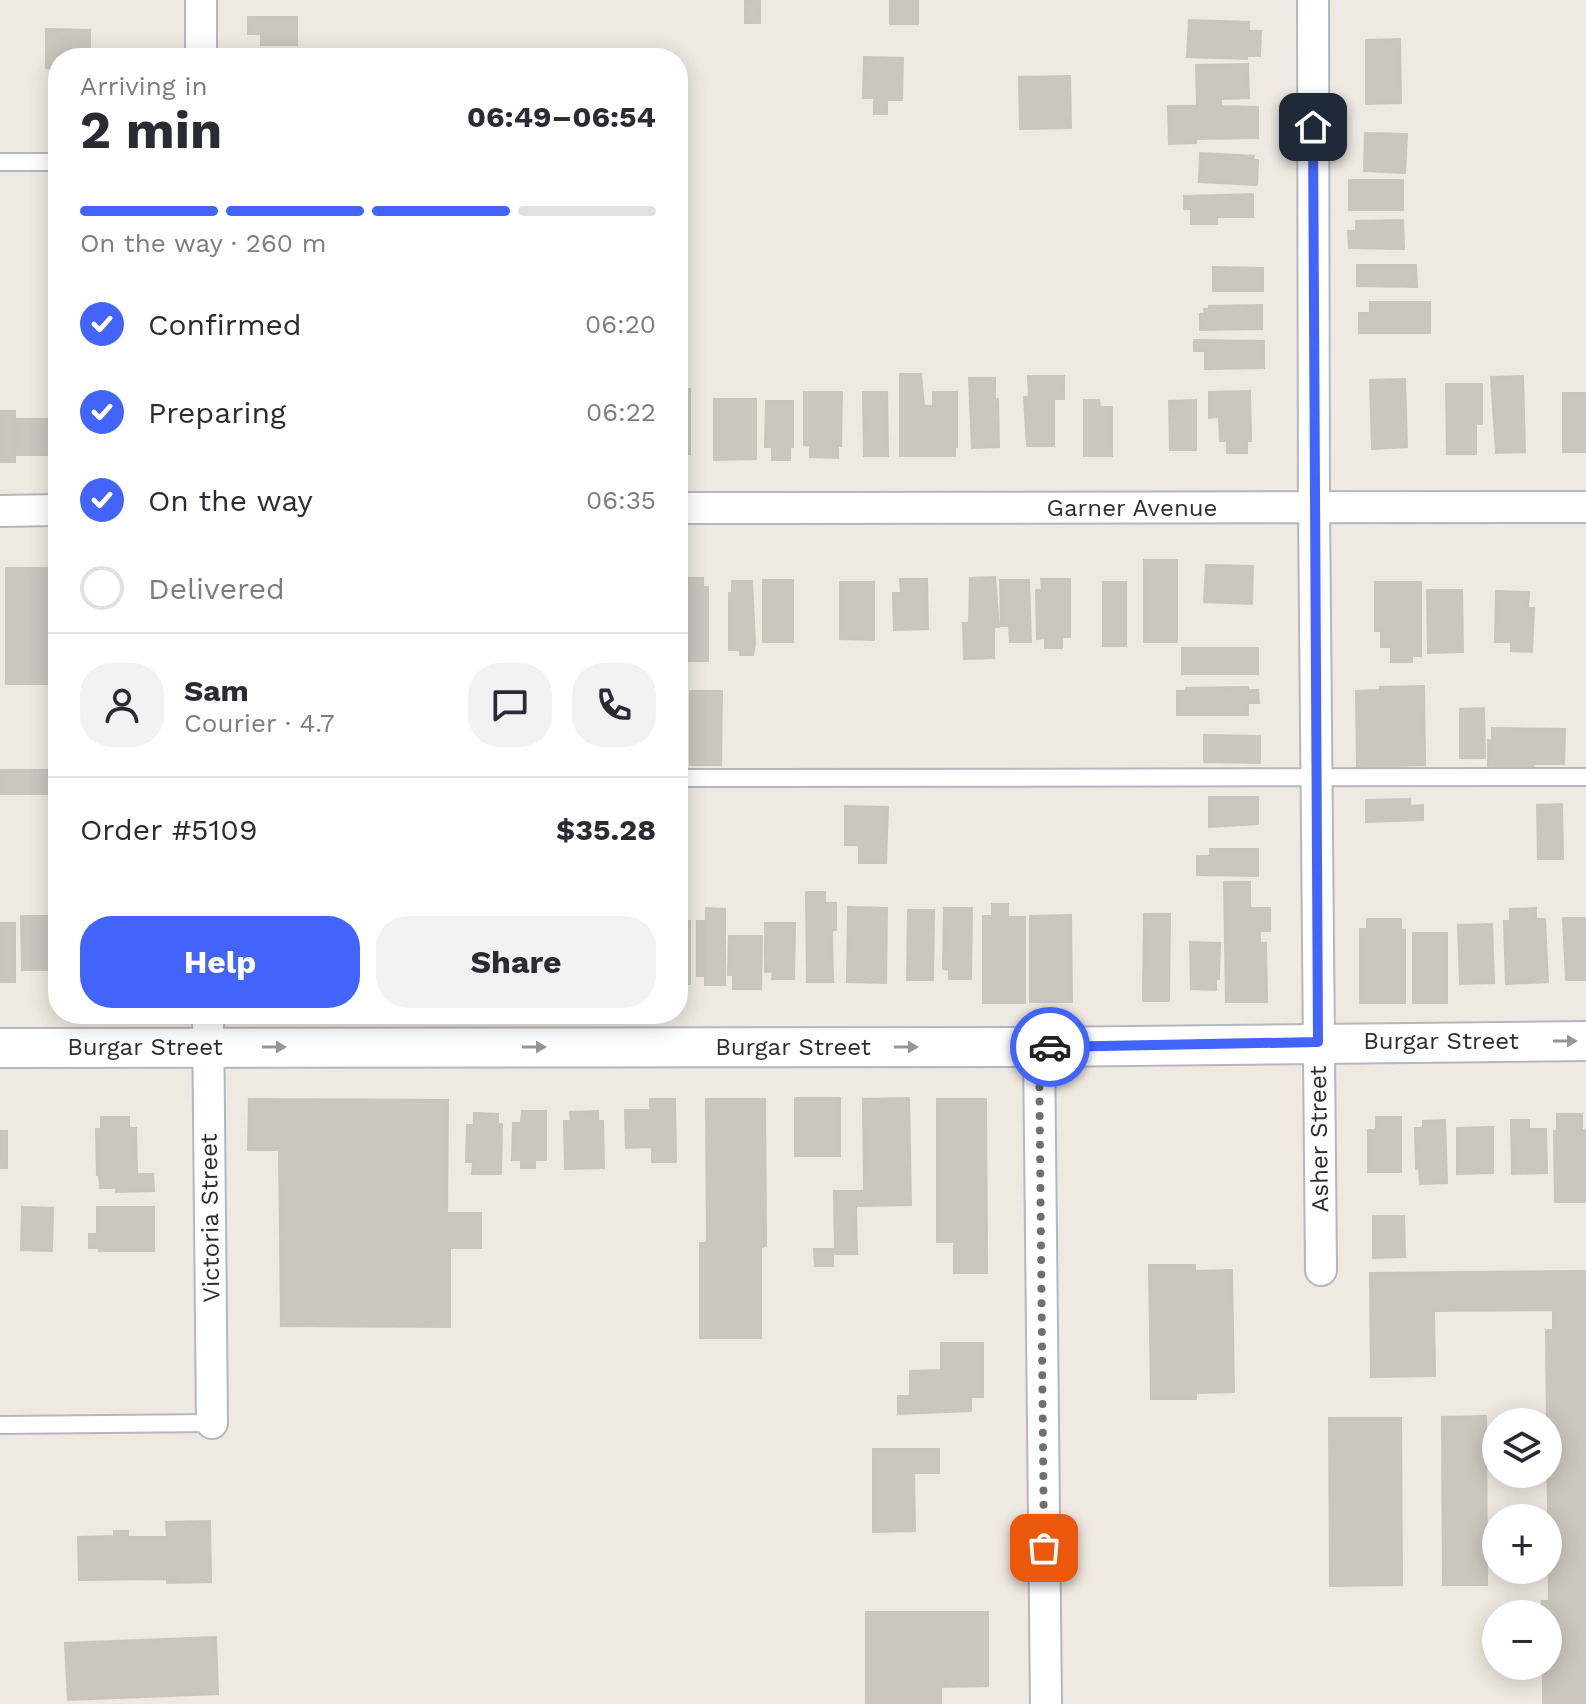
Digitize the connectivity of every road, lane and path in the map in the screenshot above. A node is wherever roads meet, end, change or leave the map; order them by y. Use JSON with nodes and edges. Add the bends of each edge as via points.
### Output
{"nodes":[{"id":1,"x":201,"y":0,"type":"edge"},
{"id":2,"x":1313,"y":0,"type":"edge"},
{"id":3,"x":201,"y":48,"type":"edge"},
{"id":4,"x":0,"y":162,"type":"edge"},
{"id":5,"x":48,"y":162,"type":"edge"},
{"id":6,"x":1314,"y":507,"type":"junction"},
{"id":7,"x":1586,"y":507,"type":"edge"},
{"id":8,"x":688,"y":508,"type":"edge"},
{"id":9,"x":48,"y":510,"type":"edge"},
{"id":10,"x":0,"y":511,"type":"edge"},
{"id":11,"x":1586,"y":777,"type":"edge"},
{"id":12,"x":688,"y":778,"type":"edge"},
{"id":13,"x":1316,"y":779,"type":"junction"},
{"id":14,"x":209,"y":1030,"type":"edge"},
{"id":15,"x":1586,"y":1041,"type":"edge"},
{"id":16,"x":1318,"y":1042,"type":"junction"},
{"id":17,"x":1039,"y":1047,"type":"junction"},
{"id":18,"x":0,"y":1048,"type":"edge"},
{"id":19,"x":1321,"y":1270,"type":"dead end"},
{"id":20,"x":212,"y":1423,"type":"joint"},
{"id":21,"x":0,"y":1425,"type":"edge"},
{"id":22,"x":1046,"y":1704,"type":"edge"}],
"edges":[{"from":1,"to":3,"type":"street"},
{"from":2,"to":6,"type":"street","name":"Asher Street"},
{"from":4,"to":5,"type":"lane"},
{"from":6,"to":7,"type":"street","name":"Garner Avenue"},
{"from":6,"to":8,"type":"street","name":"Garner Avenue"},
{"from":6,"to":13,"type":"street","name":"Asher Street"},
{"from":9,"to":10,"type":"street"},
{"from":11,"to":13,"type":"lane"},
{"from":12,"to":13,"type":"lane"},
{"from":13,"to":16,"type":"street","name":"Asher Street"},
{"from":14,"to":17,"type":"street","name":"Burgar Street","one_way":true},
{"from":14,"to":18,"type":"street","name":"Burgar Street"},
{"from":14,"to":20,"type":"street","name":"Victoria Street"},
{"from":16,"to":15,"type":"street","name":"Burgar Street","one_way":true},
{"from":16,"to":17,"type":"street","name":"Burgar Street"},
{"from":16,"to":19,"type":"street","name":"Asher Street"},
{"from":17,"to":22,"type":"street"},
{"from":20,"to":21,"type":"lane"}]}
